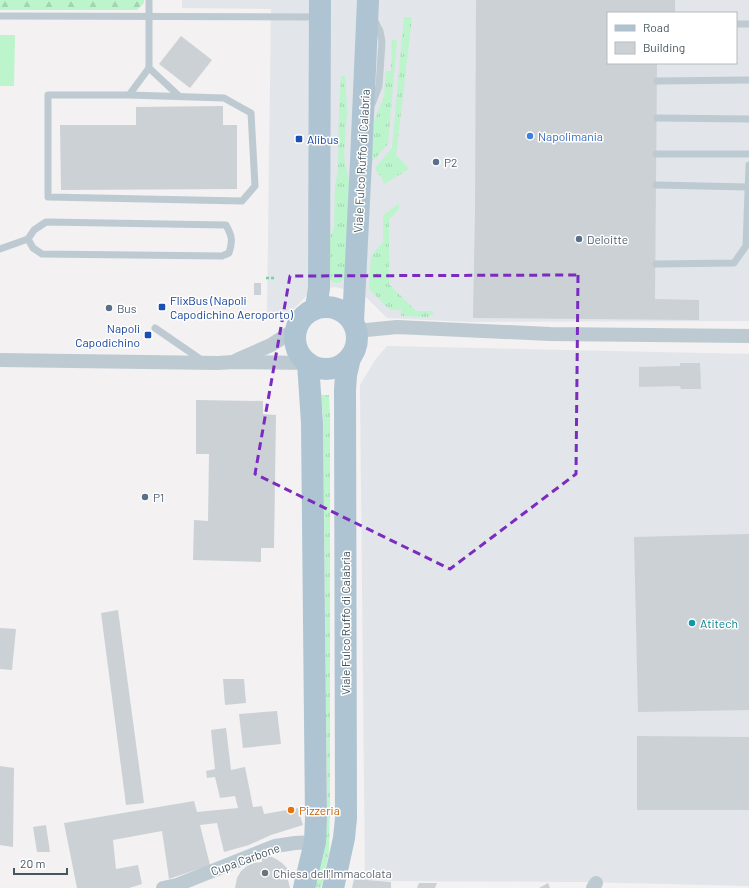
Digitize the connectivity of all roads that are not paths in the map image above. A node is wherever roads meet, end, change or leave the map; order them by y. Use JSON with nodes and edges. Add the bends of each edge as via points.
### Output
{"nodes":[{"id":1,"x":149,"y":0,"type":"edge"},
{"id":2,"x":368,"y":0,"type":"edge"},
{"id":3,"x":320,"y":8,"type":"edge"},
{"id":4,"x":0,"y":16,"type":"edge"},
{"id":5,"x":149,"y":16,"type":"junction"},
{"id":6,"x":737,"y":24,"type":"edge"},
{"id":7,"x":749,"y":24,"type":"edge"},
{"id":8,"x":149,"y":68,"type":"junction"},
{"id":9,"x":657,"y":80,"type":"dead end"},
{"id":10,"x":749,"y":80,"type":"edge"},
{"id":11,"x":129,"y":95,"type":"junction"},
{"id":12,"x":179,"y":96,"type":"junction"},
{"id":13,"x":657,"y":118,"type":"dead end"},
{"id":14,"x":749,"y":119,"type":"edge"},
{"id":15,"x":656,"y":154,"type":"dead end"},
{"id":16,"x":749,"y":154,"type":"edge"},
{"id":17,"x":749,"y":165,"type":"edge"},
{"id":18,"x":656,"y":185,"type":"dead end"},
{"id":19,"x":748,"y":187,"type":"edge"},
{"id":20,"x":28,"y":239,"type":"junction"},
{"id":21,"x":0,"y":249,"type":"edge"},
{"id":22,"x":656,"y":264,"type":"dead end"},
{"id":23,"x":316,"y":308,"type":"junction"},
{"id":24,"x":354,"y":326,"type":"junction"},
{"id":25,"x":155,"y":328,"type":"dead end"},
{"id":26,"x":296,"y":330,"type":"junction"},
{"id":27,"x":749,"y":336,"type":"edge"},
{"id":28,"x":350,"y":358,"type":"junction"},
{"id":29,"x":0,"y":360,"type":"edge"},
{"id":30,"x":204,"y":362,"type":"junction"},
{"id":31,"x":233,"y":362,"type":"junction"},
{"id":32,"x":308,"y":364,"type":"junction"},
{"id":33,"x":315,"y":842,"type":"junction"},
{"id":34,"x":175,"y":887,"type":"edge"},
{"id":35,"x":304,"y":888,"type":"edge"},
{"id":36,"x":333,"y":888,"type":"edge"}],
"edges":[{"from":1,"to":5,"type":"lane"},
{"from":2,"to":24,"type":"main road","name":"Viale Fulco Ruffo di Calabria"},
{"from":3,"to":5,"type":"lane"},
{"from":3,"to":23,"type":"main road","via":[[319,288]]},
{"from":4,"to":5,"type":"lane"},
{"from":5,"to":8,"type":"lane"},
{"from":6,"to":7,"type":"lane"},
{"from":8,"to":11,"type":"lane"},
{"from":8,"to":12,"type":"lane"},
{"from":9,"to":10,"type":"lane"},
{"from":11,"to":12,"type":"lane"},
{"from":11,"to":12,"type":"lane","via":[[48,95],[48,197],[242,201],[255,186],[251,114],[224,98]]},
{"from":13,"to":14,"type":"lane"},
{"from":15,"to":16,"type":"lane"},
{"from":17,"to":19,"type":"lane"},
{"from":18,"to":19,"type":"lane"},
{"from":19,"to":22,"type":"lane","via":[[746,246],[734,263]]},
{"from":20,"to":20,"type":"lane","via":[[34,230],[46,222],[226,225],[231,234],[231,246],[230,253],[222,256],[42,254],[33,248]]},
{"from":20,"to":21,"type":"lane"},
{"from":23,"to":24,"type":"main road","via":[[337,309],[346,314]]},
{"from":23,"to":26,"type":"main road","via":[[300,320]]},
{"from":24,"to":27,"type":"street","via":[[550,334]]},
{"from":24,"to":28,"type":"main road","via":[[357,342]]},
{"from":25,"to":30,"type":"lane"},
{"from":26,"to":31,"type":"street","via":[[271,345]]},
{"from":26,"to":32,"type":"main road","via":[[297,349]]},
{"from":28,"to":32,"type":"main road","via":[[334,368],[316,368]]},
{"from":28,"to":36,"type":"main road","name":"Viale Fulco Ruffo di Calabria","via":[[344,390],[346,818]]},
{"from":29,"to":30,"type":"street"},
{"from":30,"to":31,"type":"street"},
{"from":31,"to":32,"type":"street"},
{"from":32,"to":33,"type":"main road","via":[[312,423]]},
{"from":33,"to":34,"type":"street","name":"Cupa Carbone","via":[[275,846]]},
{"from":33,"to":35,"type":"main road"}]}
